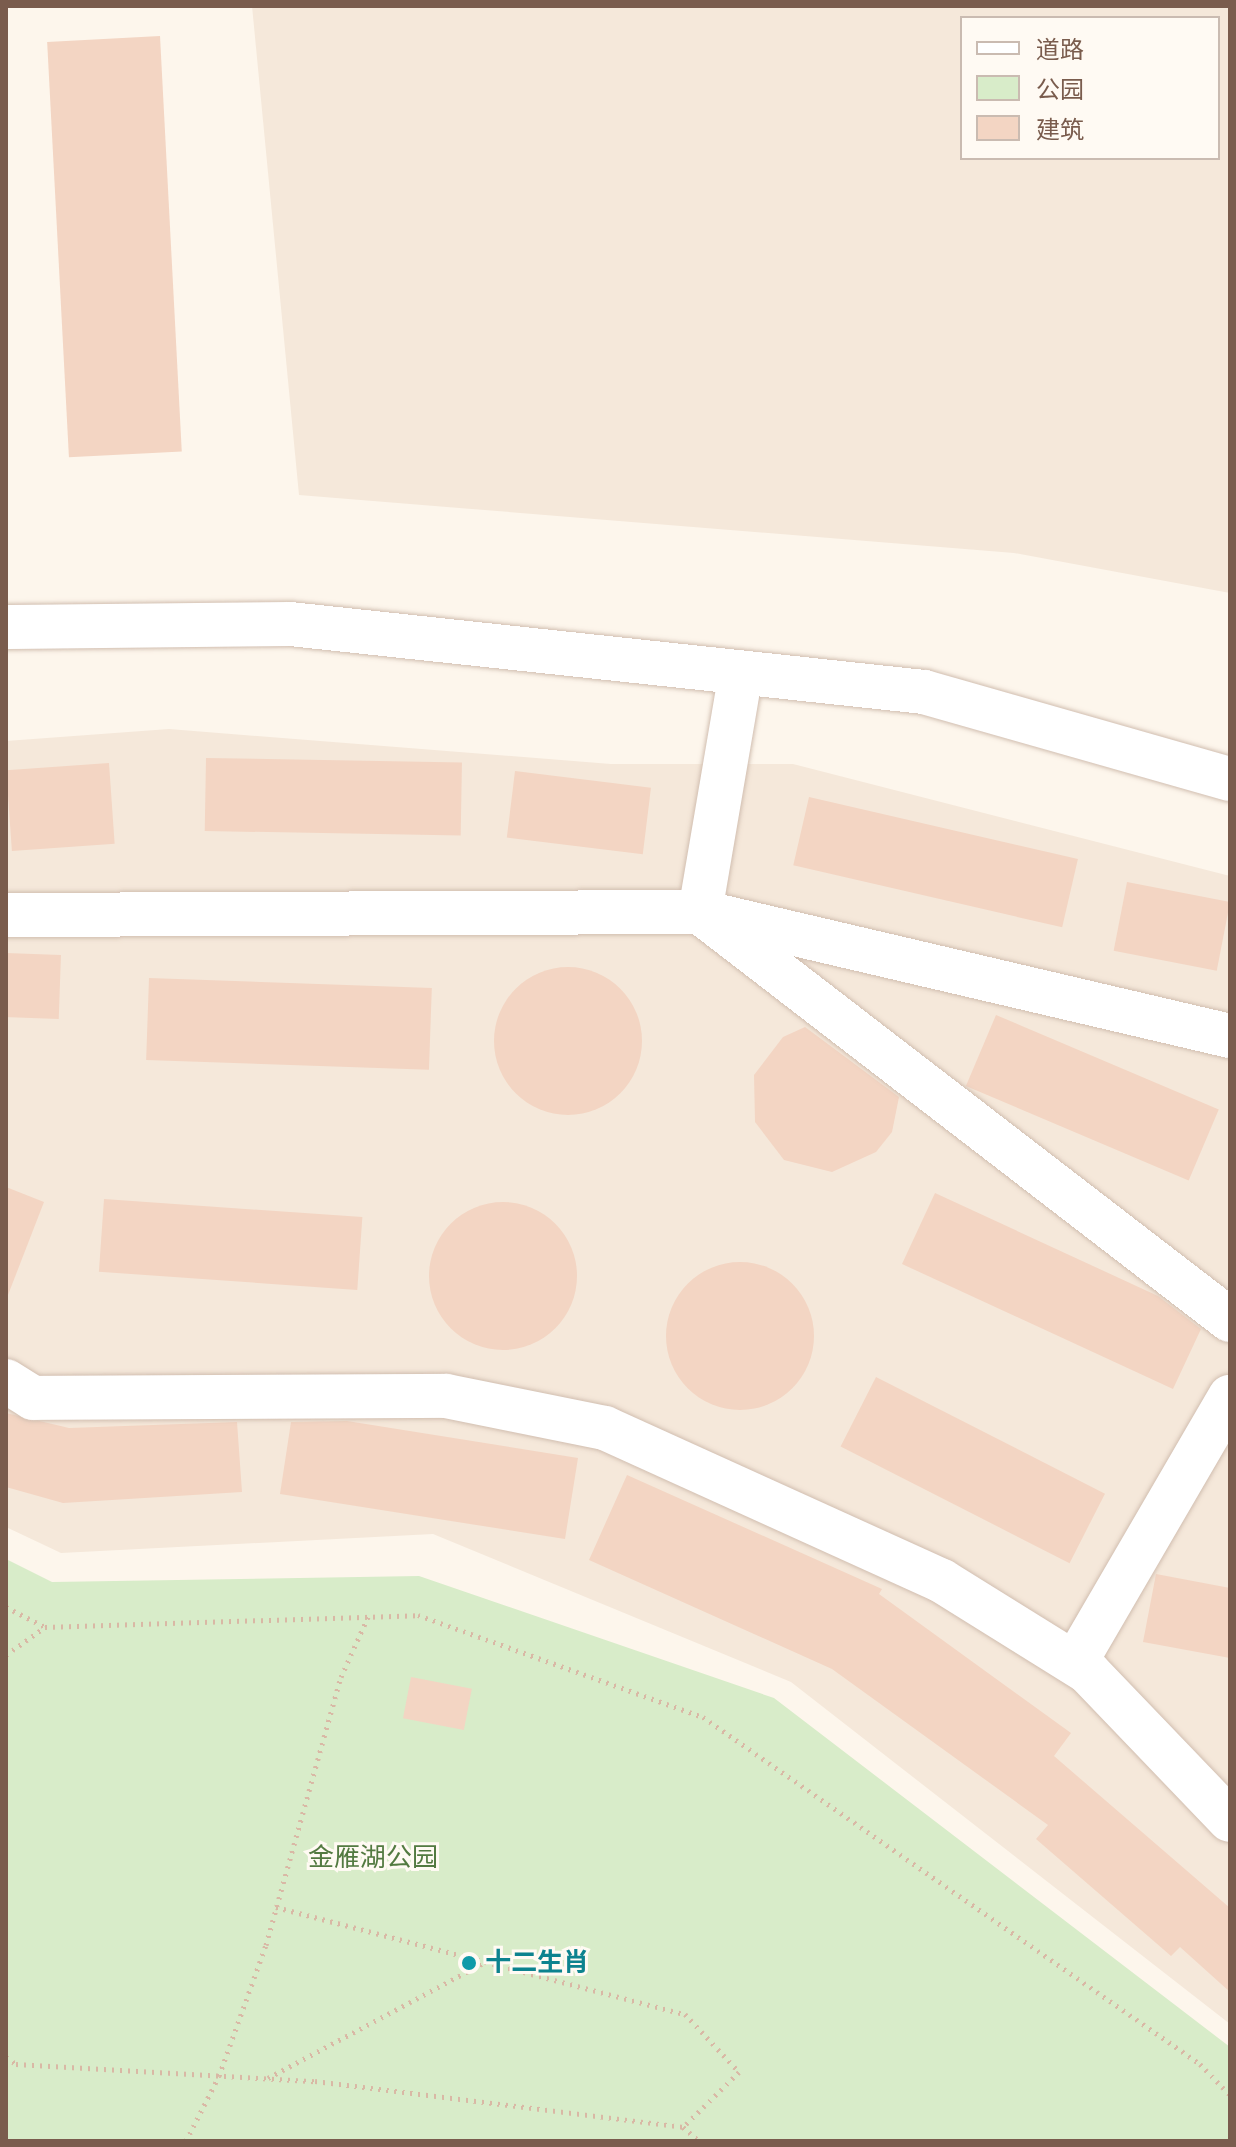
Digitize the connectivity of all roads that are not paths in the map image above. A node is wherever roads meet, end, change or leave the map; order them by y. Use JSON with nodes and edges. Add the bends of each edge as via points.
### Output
{"nodes":[{"id":1,"x":6,"y":627,"type":"edge"},
{"id":2,"x":741,"y":673,"type":"junction"},
{"id":3,"x":1230,"y":779,"type":"edge"},
{"id":4,"x":700,"y":912,"type":"junction"},
{"id":5,"x":6,"y":915,"type":"edge"},
{"id":6,"x":1230,"y":1036,"type":"edge"},
{"id":7,"x":1230,"y":1320,"type":"edge"},
{"id":8,"x":6,"y":1381,"type":"edge"},
{"id":9,"x":1230,"y":1397,"type":"edge"},
{"id":10,"x":1075,"y":1663,"type":"junction"},
{"id":11,"x":1230,"y":1820,"type":"edge"}],
"edges":[{"from":1,"to":2,"type":"street","via":[[290,624]]},
{"from":2,"to":3,"type":"street","via":[[924,692]]},
{"from":2,"to":4,"type":"street"},
{"from":4,"to":5,"type":"street"},
{"from":4,"to":6,"type":"street"},
{"from":4,"to":7,"type":"street"},
{"from":8,"to":10,"type":"street","via":[[33,1398],[446,1396],[605,1428],[942,1581]]},
{"from":9,"to":10,"type":"street"},
{"from":10,"to":11,"type":"street"}]}
